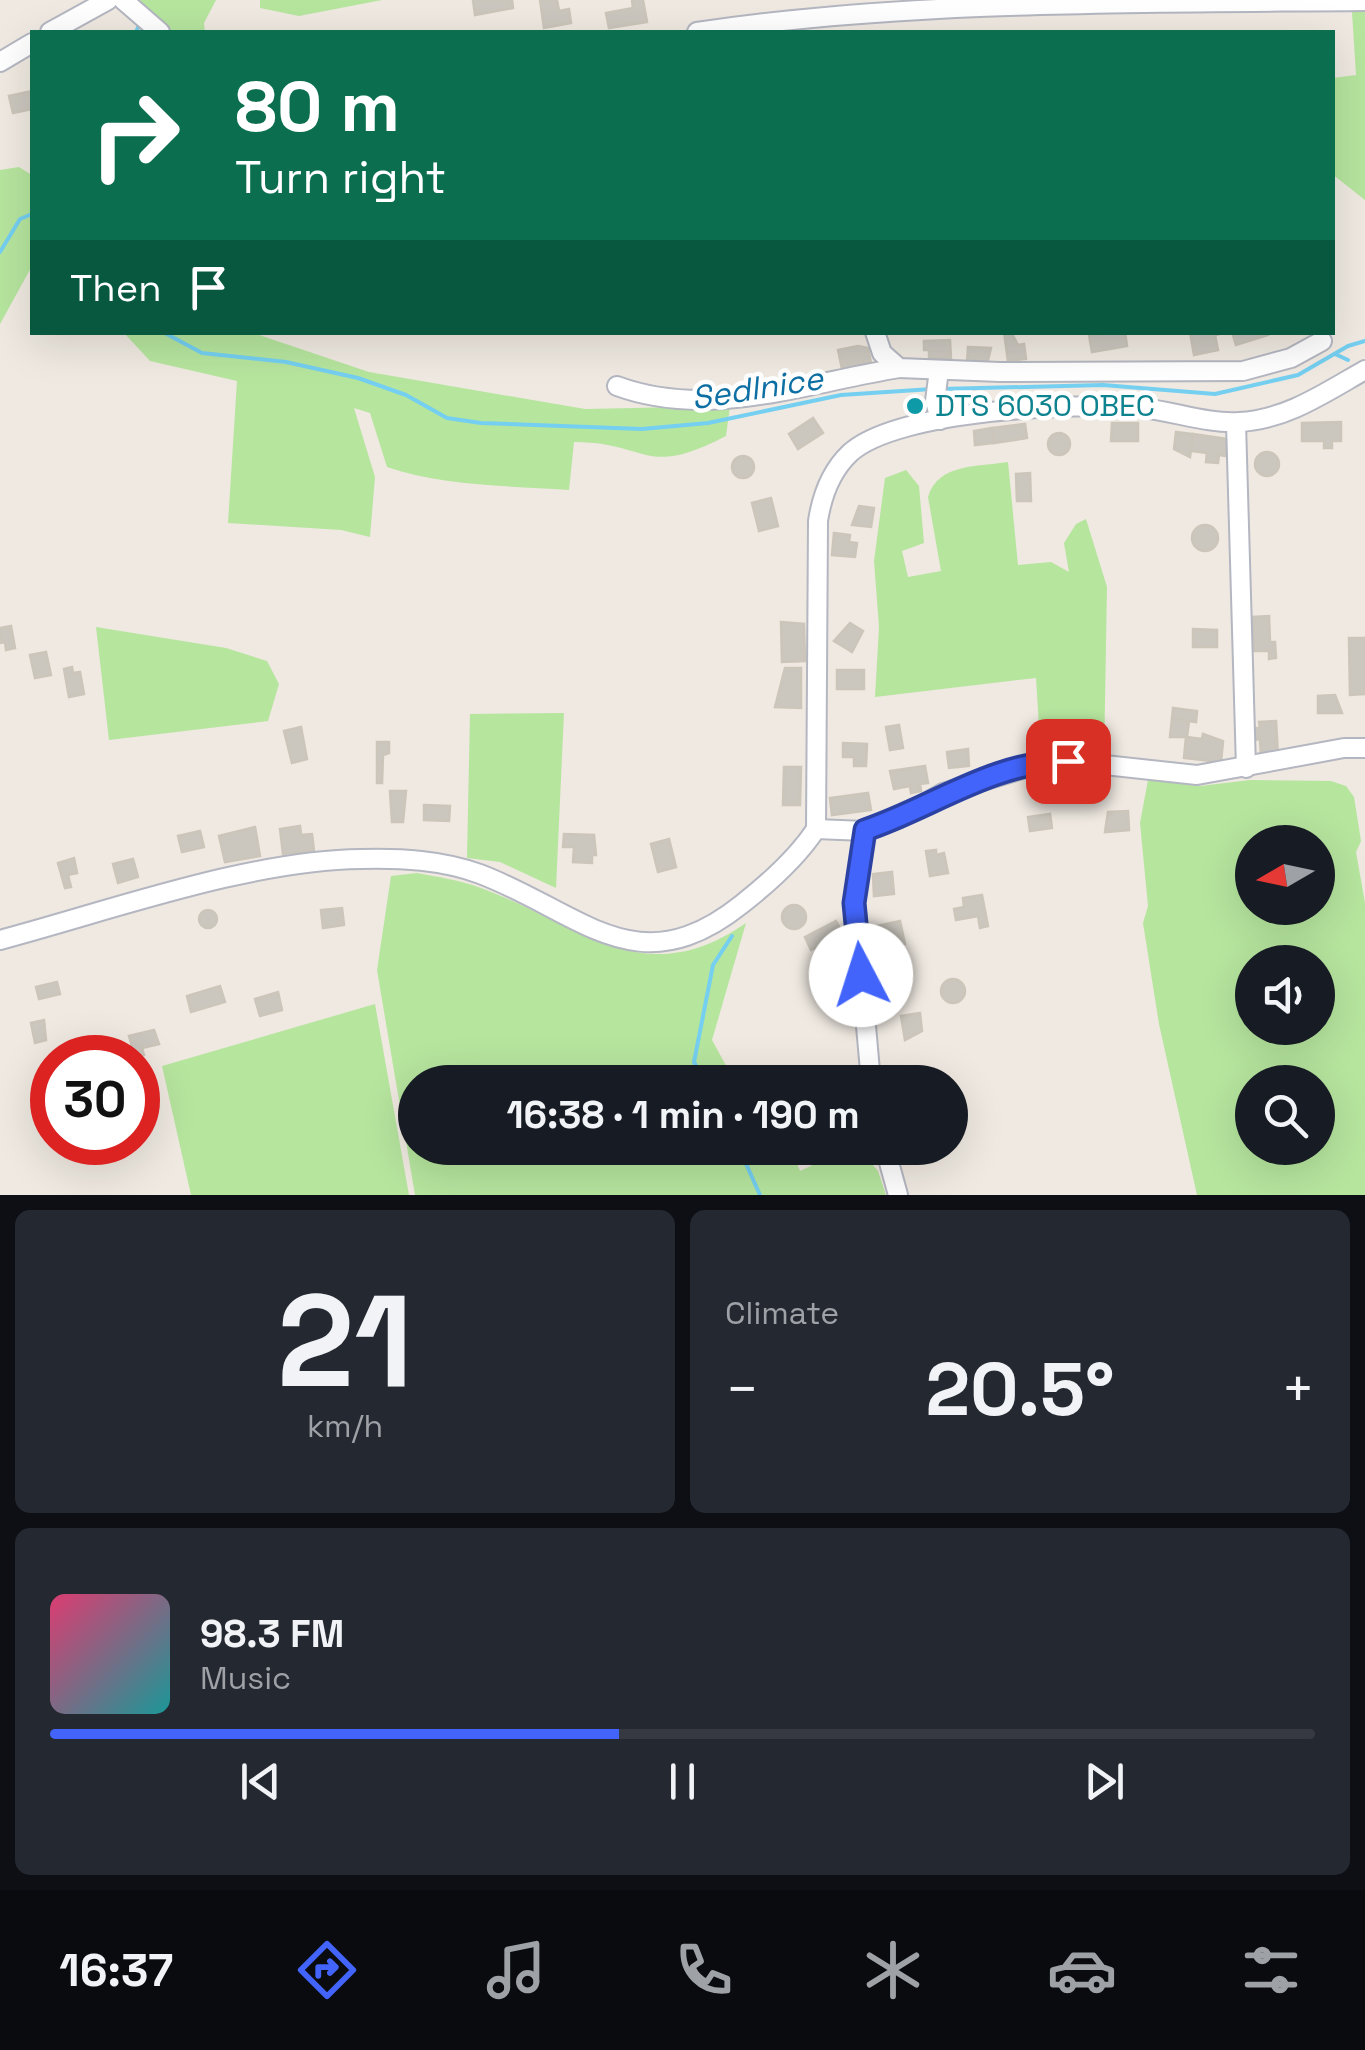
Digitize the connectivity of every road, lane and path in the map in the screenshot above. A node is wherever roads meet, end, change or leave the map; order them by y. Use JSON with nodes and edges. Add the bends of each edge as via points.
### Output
{"nodes":[{"id":1,"x":108,"y":0,"type":"edge"},
{"id":2,"x":123,"y":0,"type":"edge"},
{"id":3,"x":1365,"y":1,"type":"edge"},
{"id":4,"x":54,"y":30,"type":"edge"},
{"id":5,"x":158,"y":30,"type":"edge"},
{"id":6,"x":719,"y":30,"type":"edge"},
{"id":7,"x":30,"y":44,"type":"edge"},
{"id":8,"x":0,"y":62,"type":"edge"},
{"id":9,"x":876,"y":335,"type":"edge"},
{"id":10,"x":1322,"y":341,"type":"dead end"},
{"id":11,"x":899,"y":368,"type":"junction"},
{"id":12,"x":1365,"y":370,"type":"edge"},
{"id":13,"x":938,"y":374,"type":"junction"},
{"id":14,"x":617,"y":386,"type":"dead end"},
{"id":15,"x":940,"y":420,"type":"junction"},
{"id":16,"x":1236,"y":423,"type":"junction"},
{"id":17,"x":1365,"y":748,"type":"edge"},
{"id":18,"x":1246,"y":768,"type":"junction"},
{"id":19,"x":816,"y":829,"type":"junction"},
{"id":20,"x":865,"y":830,"type":"junction"},
{"id":21,"x":0,"y":940,"type":"edge"},
{"id":22,"x":869,"y":1065,"type":"edge"},
{"id":23,"x":890,"y":1165,"type":"edge"},
{"id":24,"x":898,"y":1195,"type":"edge"}],
"edges":[{"from":1,"to":4,"type":"street"},
{"from":2,"to":5,"type":"street"},
{"from":3,"to":6,"type":"street","via":[[980,5],[802,16]]},
{"from":7,"to":8,"type":"street"},
{"from":9,"to":11,"type":"street","via":[[882,353]]},
{"from":10,"to":13,"type":"street","via":[[1290,358],[1220,373]]},
{"from":11,"to":13,"type":"street"},
{"from":11,"to":14,"type":"street","via":[[728,401],[664,399]]},
{"from":12,"to":16,"type":"street","via":[[1290,410]]},
{"from":13,"to":15,"type":"street"},
{"from":15,"to":16,"type":"street","via":[[1122,407]]},
{"from":15,"to":19,"type":"street","via":[[862,445],[841,464],[822,498]]},
{"from":16,"to":18,"type":"street"},
{"from":17,"to":18,"type":"street"},
{"from":18,"to":20,"type":"street","via":[[1179,775],[1042,763],[943,794]]},
{"from":19,"to":20,"type":"street"},
{"from":19,"to":21,"type":"street","via":[[715,926],[656,944],[616,938],[480,874],[420,860],[374,859],[280,866]]},
{"from":20,"to":22,"type":"street","via":[[854,903]]},
{"from":23,"to":24,"type":"street"}]}
